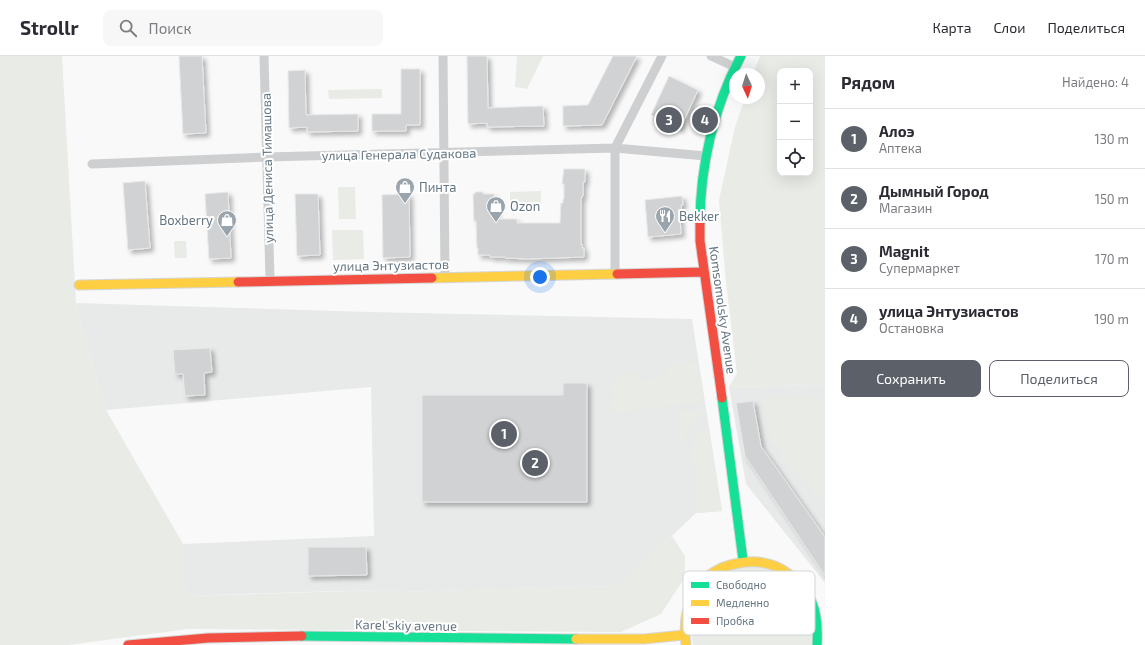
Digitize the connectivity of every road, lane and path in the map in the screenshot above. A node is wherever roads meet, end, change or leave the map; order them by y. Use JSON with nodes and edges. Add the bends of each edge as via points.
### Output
{"nodes":[{"id":1,"x":264,"y":56,"type":"edge"},
{"id":2,"x":443,"y":56,"type":"edge"},
{"id":3,"x":662,"y":56,"type":"edge"},
{"id":4,"x":711,"y":56,"type":"edge"},
{"id":5,"x":741,"y":56,"type":"edge"},
{"id":6,"x":735,"y":67,"type":"junction"},
{"id":7,"x":614,"y":148,"type":"junction"},
{"id":8,"x":444,"y":153,"type":"junction"},
{"id":9,"x":706,"y":156,"type":"junction"},
{"id":10,"x":267,"y":157,"type":"junction"},
{"id":11,"x":92,"y":164,"type":"dead end"},
{"id":12,"x":704,"y":272,"type":"junction"},
{"id":13,"x":615,"y":274,"type":"junction"},
{"id":14,"x":445,"y":277,"type":"junction"},
{"id":15,"x":270,"y":280,"type":"junction"},
{"id":16,"x":79,"y":284,"type":"dead end"},
{"id":17,"x":743,"y":560,"type":"junction"},
{"id":18,"x":714,"y":571,"type":"edge"},
{"id":19,"x":789,"y":571,"type":"edge"},
{"id":20,"x":815,"y":601,"type":"edge"},
{"id":21,"x":684,"y":635,"type":"joint"},
{"id":22,"x":304,"y":636,"type":"junction"},
{"id":23,"x":499,"y":642,"type":"edge"},
{"id":24,"x":128,"y":645,"type":"edge"},
{"id":25,"x":291,"y":645,"type":"edge"},
{"id":26,"x":686,"y":645,"type":"edge"},
{"id":27,"x":817,"y":645,"type":"edge"}],
"edges":[{"from":1,"to":10,"type":"street","name":"улица Дениса Тимашова"},
{"from":2,"to":8,"type":"street"},
{"from":3,"to":7,"type":"street"},
{"from":4,"to":6,"type":"street"},
{"from":5,"to":6,"type":"street","name":"Komsomolsky Avenue"},
{"from":6,"to":9,"type":"street","name":"Komsomolsky Avenue","via":[[714,121]]},
{"from":7,"to":8,"type":"street","name":"улица Генерала Судакова"},
{"from":7,"to":9,"type":"street","name":"улица Генерала Судакова"},
{"from":7,"to":13,"type":"street"},
{"from":8,"to":10,"type":"street","name":"улица Генерала Судакова"},
{"from":8,"to":14,"type":"street"},
{"from":9,"to":12,"type":"street","name":"Komsomolsky Avenue","via":[[700,211]]},
{"from":10,"to":11,"type":"street","name":"улица Генерала Судакова"},
{"from":10,"to":15,"type":"street","name":"улица Дениса Тимашова"},
{"from":12,"to":13,"type":"street","name":"улица Энтузиастов"},
{"from":12,"to":17,"type":"street","name":"Komsomolsky Avenue"},
{"from":13,"to":14,"type":"street","name":"улица Энтузиастов"},
{"from":14,"to":15,"type":"street","name":"улица Энтузиастов"},
{"from":15,"to":16,"type":"street","name":"улица Энтузиастов"},
{"from":17,"to":18,"type":"street"},
{"from":17,"to":19,"type":"street","via":[[765,561]]},
{"from":20,"to":27,"type":"street","via":[[820,609]]},
{"from":21,"to":23,"type":"street","name":"Karel'skiy avenue","via":[[644,639]]},
{"from":21,"to":26,"type":"street"},
{"from":22,"to":23,"type":"street","name":"Karel'skiy avenue"},
{"from":22,"to":24,"type":"street","name":"Karel'skiy avenue","via":[[208,638]]},
{"from":22,"to":25,"type":"street"}]}
